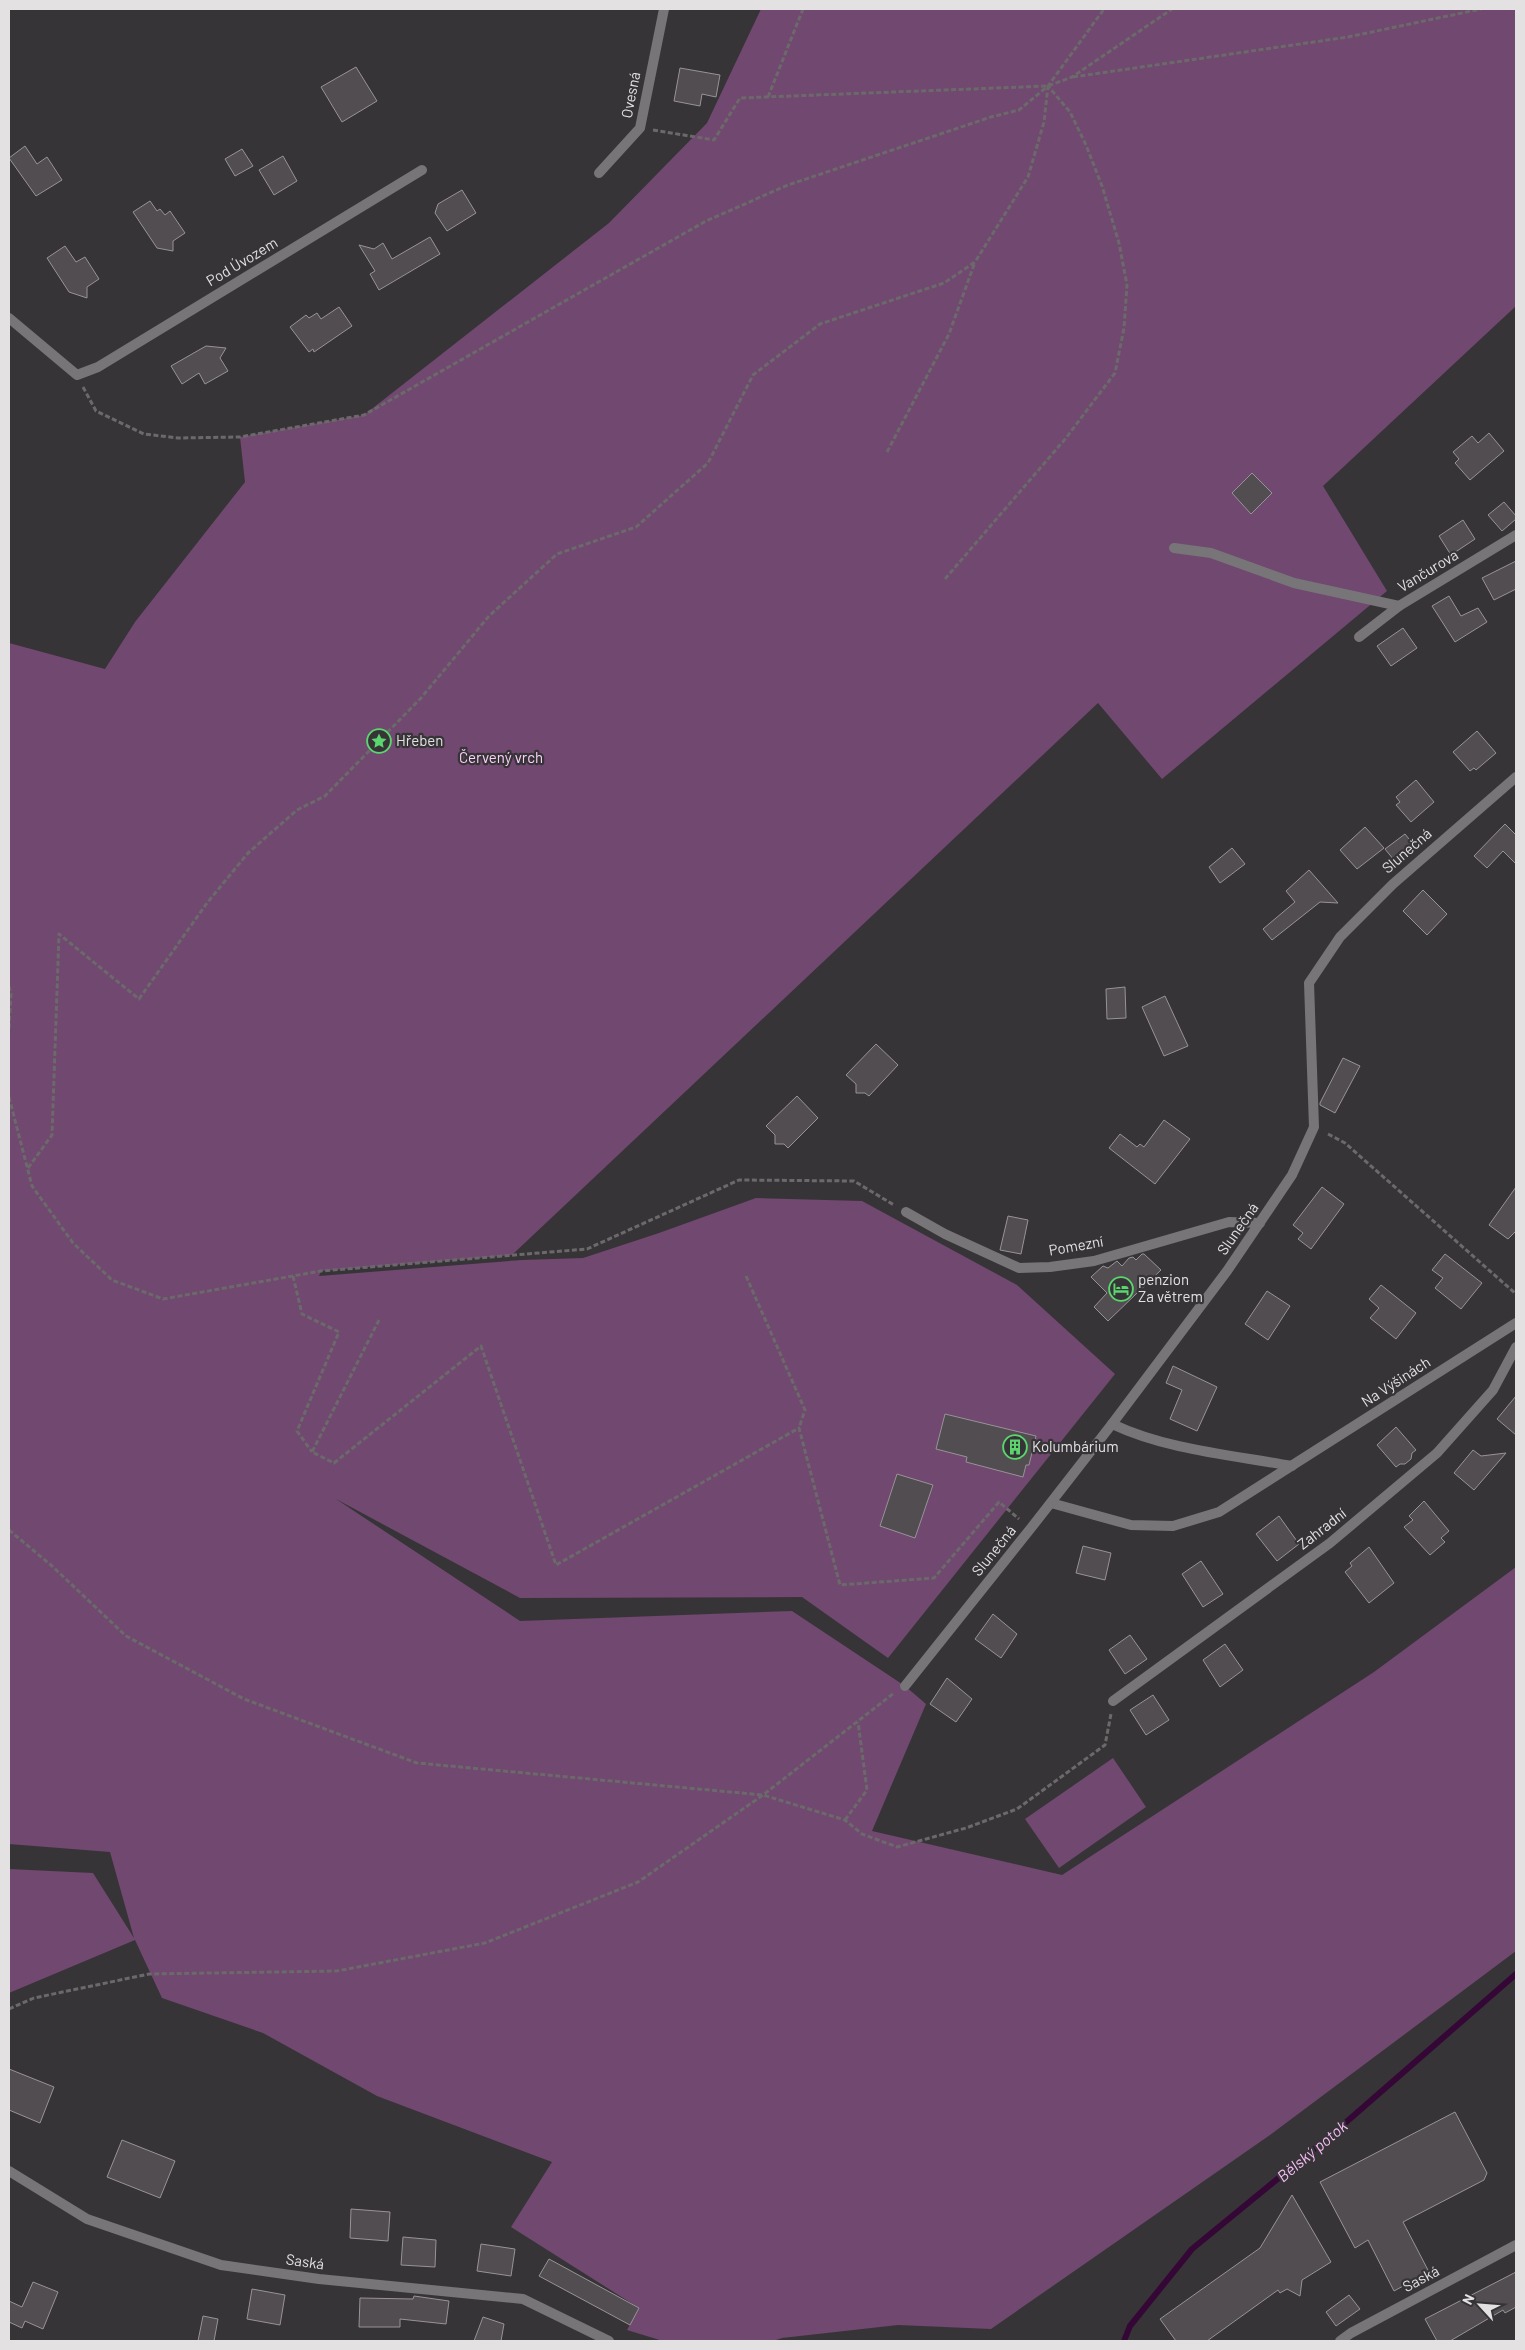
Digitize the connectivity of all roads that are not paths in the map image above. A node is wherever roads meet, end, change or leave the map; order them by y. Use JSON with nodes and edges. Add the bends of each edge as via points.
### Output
{"nodes":[{"id":1,"x":664,"y":9,"type":"edge"},
{"id":2,"x":422,"y":170,"type":"dead end"},
{"id":3,"x":599,"y":173,"type":"dead end"},
{"id":4,"x":9,"y":318,"type":"edge"},
{"id":5,"x":1516,"y":535,"type":"edge"},
{"id":6,"x":1174,"y":548,"type":"dead end"},
{"id":7,"x":1399,"y":606,"type":"junction"},
{"id":8,"x":1359,"y":637,"type":"dead end"},
{"id":9,"x":1516,"y":777,"type":"edge"},
{"id":10,"x":906,"y":1212,"type":"road end"},
{"id":11,"x":1260,"y":1224,"type":"junction"},
{"id":12,"x":1516,"y":1323,"type":"edge"},
{"id":13,"x":1516,"y":1347,"type":"edge"},
{"id":14,"x":1112,"y":1424,"type":"junction"},
{"id":15,"x":1292,"y":1466,"type":"junction"},
{"id":16,"x":1051,"y":1503,"type":"junction"},
{"id":17,"x":904,"y":1686,"type":"road end"},
{"id":18,"x":1113,"y":1701,"type":"road end"},
{"id":19,"x":9,"y":2171,"type":"edge"},
{"id":20,"x":1516,"y":2245,"type":"edge"},
{"id":21,"x":609,"y":2341,"type":"edge"},
{"id":22,"x":1340,"y":2341,"type":"edge"}],
"edges":[{"from":1,"to":3,"type":"street","name":"Ovesná","via":[[640,128]]},
{"from":2,"to":4,"type":"street","name":"Pod Úvozem","via":[[98,367],[77,375]]},
{"from":5,"to":7,"type":"street","name":"Vančurova"},
{"from":6,"to":7,"type":"street","via":[[1211,553],[1294,583]]},
{"from":7,"to":8,"type":"street","name":"Vančurova"},
{"from":9,"to":11,"type":"street","name":"Slunečná","via":[[1393,884],[1340,937],[1309,983],[1314,1127],[1292,1175]]},
{"from":10,"to":11,"type":"street","name":"Pomezní","via":[[1019,1268],[1094,1260],[1229,1222]]},
{"from":11,"to":14,"type":"street","name":"Slunečná"},
{"from":12,"to":15,"type":"street","name":"Na Výšinách"},
{"from":13,"to":18,"type":"street","name":"Zahradní","via":[[1493,1390],[1437,1453],[1330,1543]]},
{"from":14,"to":15,"type":"street","via":[[1135,1435]]},
{"from":14,"to":16,"type":"street","name":"Slunečná"},
{"from":15,"to":16,"type":"street","name":"Na Výšinách","via":[[1219,1512],[1173,1526],[1131,1525]]},
{"from":16,"to":17,"type":"street","name":"Slunečná"},
{"from":19,"to":21,"type":"street","name":"Saská","via":[[87,2219],[221,2265],[319,2279],[523,2298]]},
{"from":20,"to":22,"type":"street","name":"Saská"}]}
